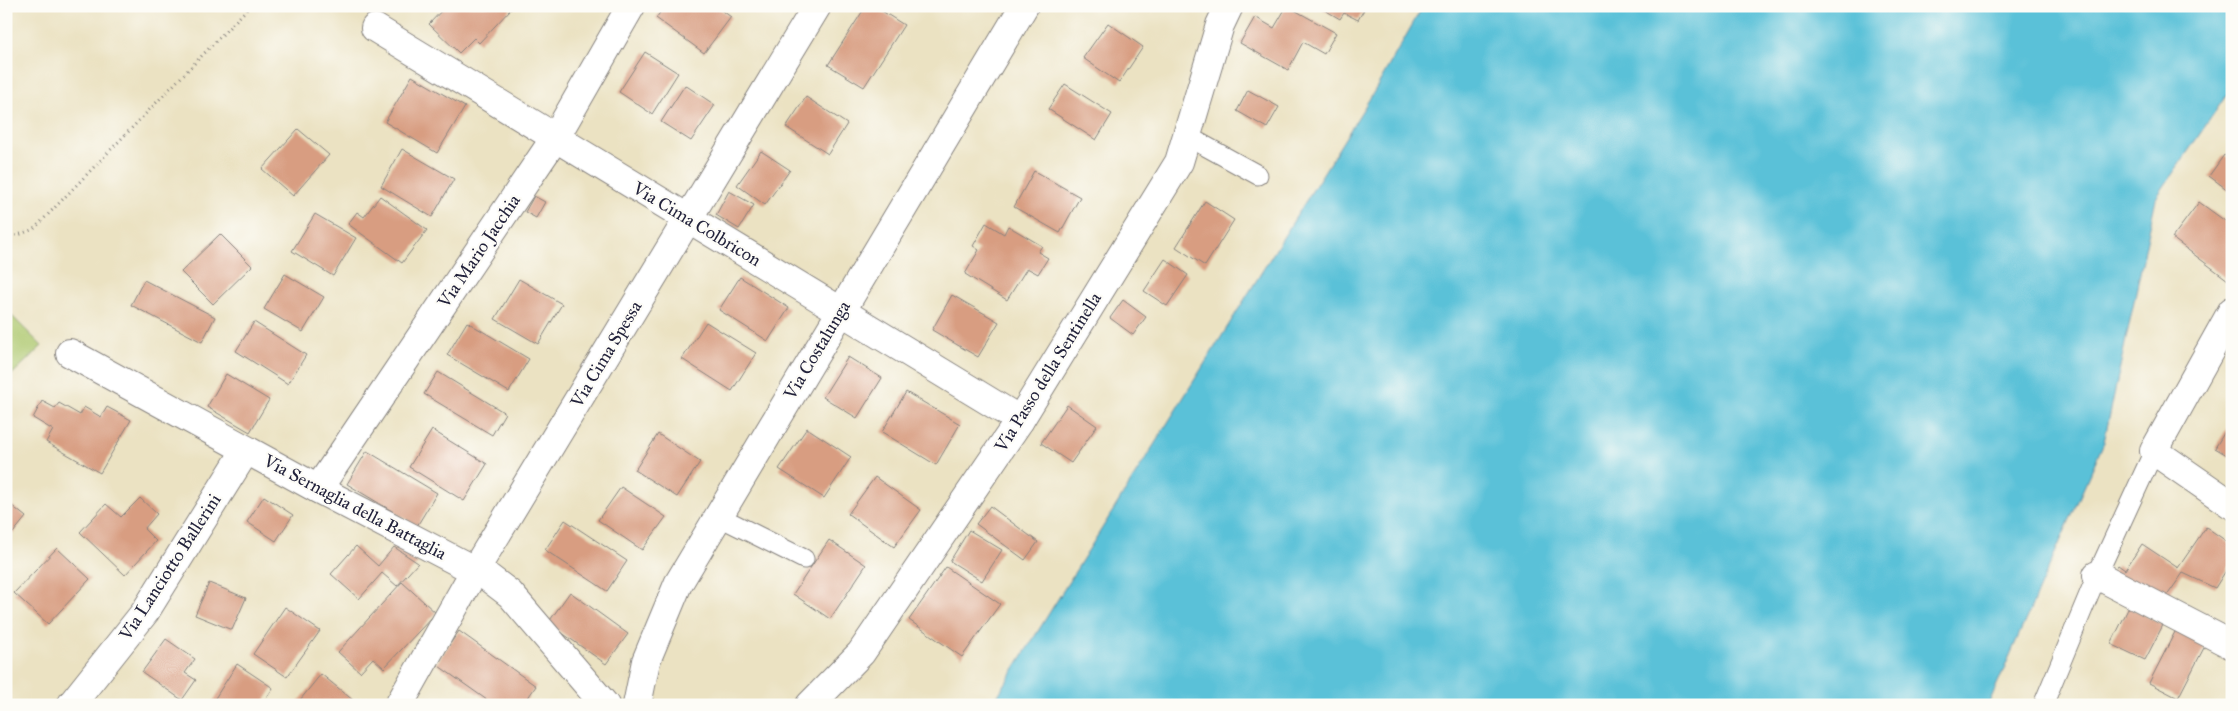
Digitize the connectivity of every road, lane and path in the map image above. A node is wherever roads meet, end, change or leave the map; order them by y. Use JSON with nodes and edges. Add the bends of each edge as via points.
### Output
{"nodes":[{"id":1,"x":250,"y":6,"type":"edge"},
{"id":2,"x":631,"y":6,"type":"edge"},
{"id":3,"x":817,"y":6,"type":"edge"},
{"id":4,"x":1024,"y":6,"type":"edge"},
{"id":5,"x":1229,"y":6,"type":"edge"},
{"id":6,"x":375,"y":28,"type":"dead end"},
{"id":7,"x":1187,"y":136,"type":"junction"},
{"id":8,"x":554,"y":138,"type":"junction"},
{"id":9,"x":1258,"y":175,"type":"dead end"},
{"id":10,"x":688,"y":218,"type":"junction"},
{"id":11,"x":6,"y":235,"type":"edge"},
{"id":12,"x":840,"y":311,"type":"junction"},
{"id":13,"x":2232,"y":312,"type":"edge"},
{"id":14,"x":70,"y":353,"type":"dead end"},
{"id":15,"x":1020,"y":420,"type":"junction"},
{"id":16,"x":246,"y":450,"type":"junction"},
{"id":17,"x":2154,"y":451,"type":"junction"},
{"id":18,"x":318,"y":490,"type":"junction"},
{"id":19,"x":2232,"y":505,"type":"edge"},
{"id":20,"x":718,"y":516,"type":"junction"},
{"id":21,"x":804,"y":559,"type":"dead end"},
{"id":22,"x":475,"y":570,"type":"junction"},
{"id":23,"x":2097,"y":575,"type":"junction"},
{"id":24,"x":2232,"y":645,"type":"edge"},
{"id":25,"x":71,"y":705,"type":"edge"},
{"id":26,"x":399,"y":705,"type":"edge"},
{"id":27,"x":605,"y":705,"type":"edge"},
{"id":28,"x":637,"y":705,"type":"edge"},
{"id":29,"x":810,"y":705,"type":"edge"},
{"id":30,"x":2044,"y":705,"type":"edge"}],
"edges":[{"from":1,"to":11,"type":"path","via":[[34,229],[12,237]]},
{"from":2,"to":8,"type":"street","name":"Via Mario Jacchia"},
{"from":3,"to":10,"type":"street","name":"Via Cima Spessa"},
{"from":4,"to":12,"type":"street","name":"Via Costalunga"},
{"from":5,"to":7,"type":"street","name":"Via Passo della Sentinella","via":[[1220,25]]},
{"from":6,"to":8,"type":"street","name":"Via Cima Colbricon"},
{"from":7,"to":9,"type":"lane"},
{"from":7,"to":15,"type":"street","name":"Via Passo della Sentinella","via":[[1179,162]]},
{"from":8,"to":10,"type":"street","name":"Via Cima Colbricon"},
{"from":8,"to":18,"type":"street","name":"Via Mario Jacchia"},
{"from":10,"to":12,"type":"street","name":"Via Cima Colbricon"},
{"from":10,"to":22,"type":"street","name":"Via Cima Spessa"},
{"from":12,"to":15,"type":"street","name":"Via Cima Colbricon"},
{"from":12,"to":20,"type":"street","name":"Via Costalunga"},
{"from":13,"to":17,"type":"street"},
{"from":14,"to":16,"type":"street","name":"Via Sernaglia della Battaglia"},
{"from":15,"to":29,"type":"street","name":"Via Passo della Sentinella","via":[[861,653]]},
{"from":16,"to":18,"type":"street","name":"Via Sernaglia della Battaglia"},
{"from":16,"to":25,"type":"street","name":"Via Lanciotto Ballerini","via":[[145,612]]},
{"from":17,"to":19,"type":"street"},
{"from":17,"to":23,"type":"lane"},
{"from":18,"to":22,"type":"street","name":"Via Sernaglia della Battaglia"},
{"from":20,"to":21,"type":"lane"},
{"from":20,"to":28,"type":"street","name":"Via Costalunga","via":[[678,584],[646,661]]},
{"from":22,"to":26,"type":"street","name":"Via Cima Spessa"},
{"from":22,"to":27,"type":"street","name":"Via Sernaglia della Battaglia","via":[[510,594]]},
{"from":23,"to":24,"type":"street"},
{"from":23,"to":30,"type":"lane"}]}
